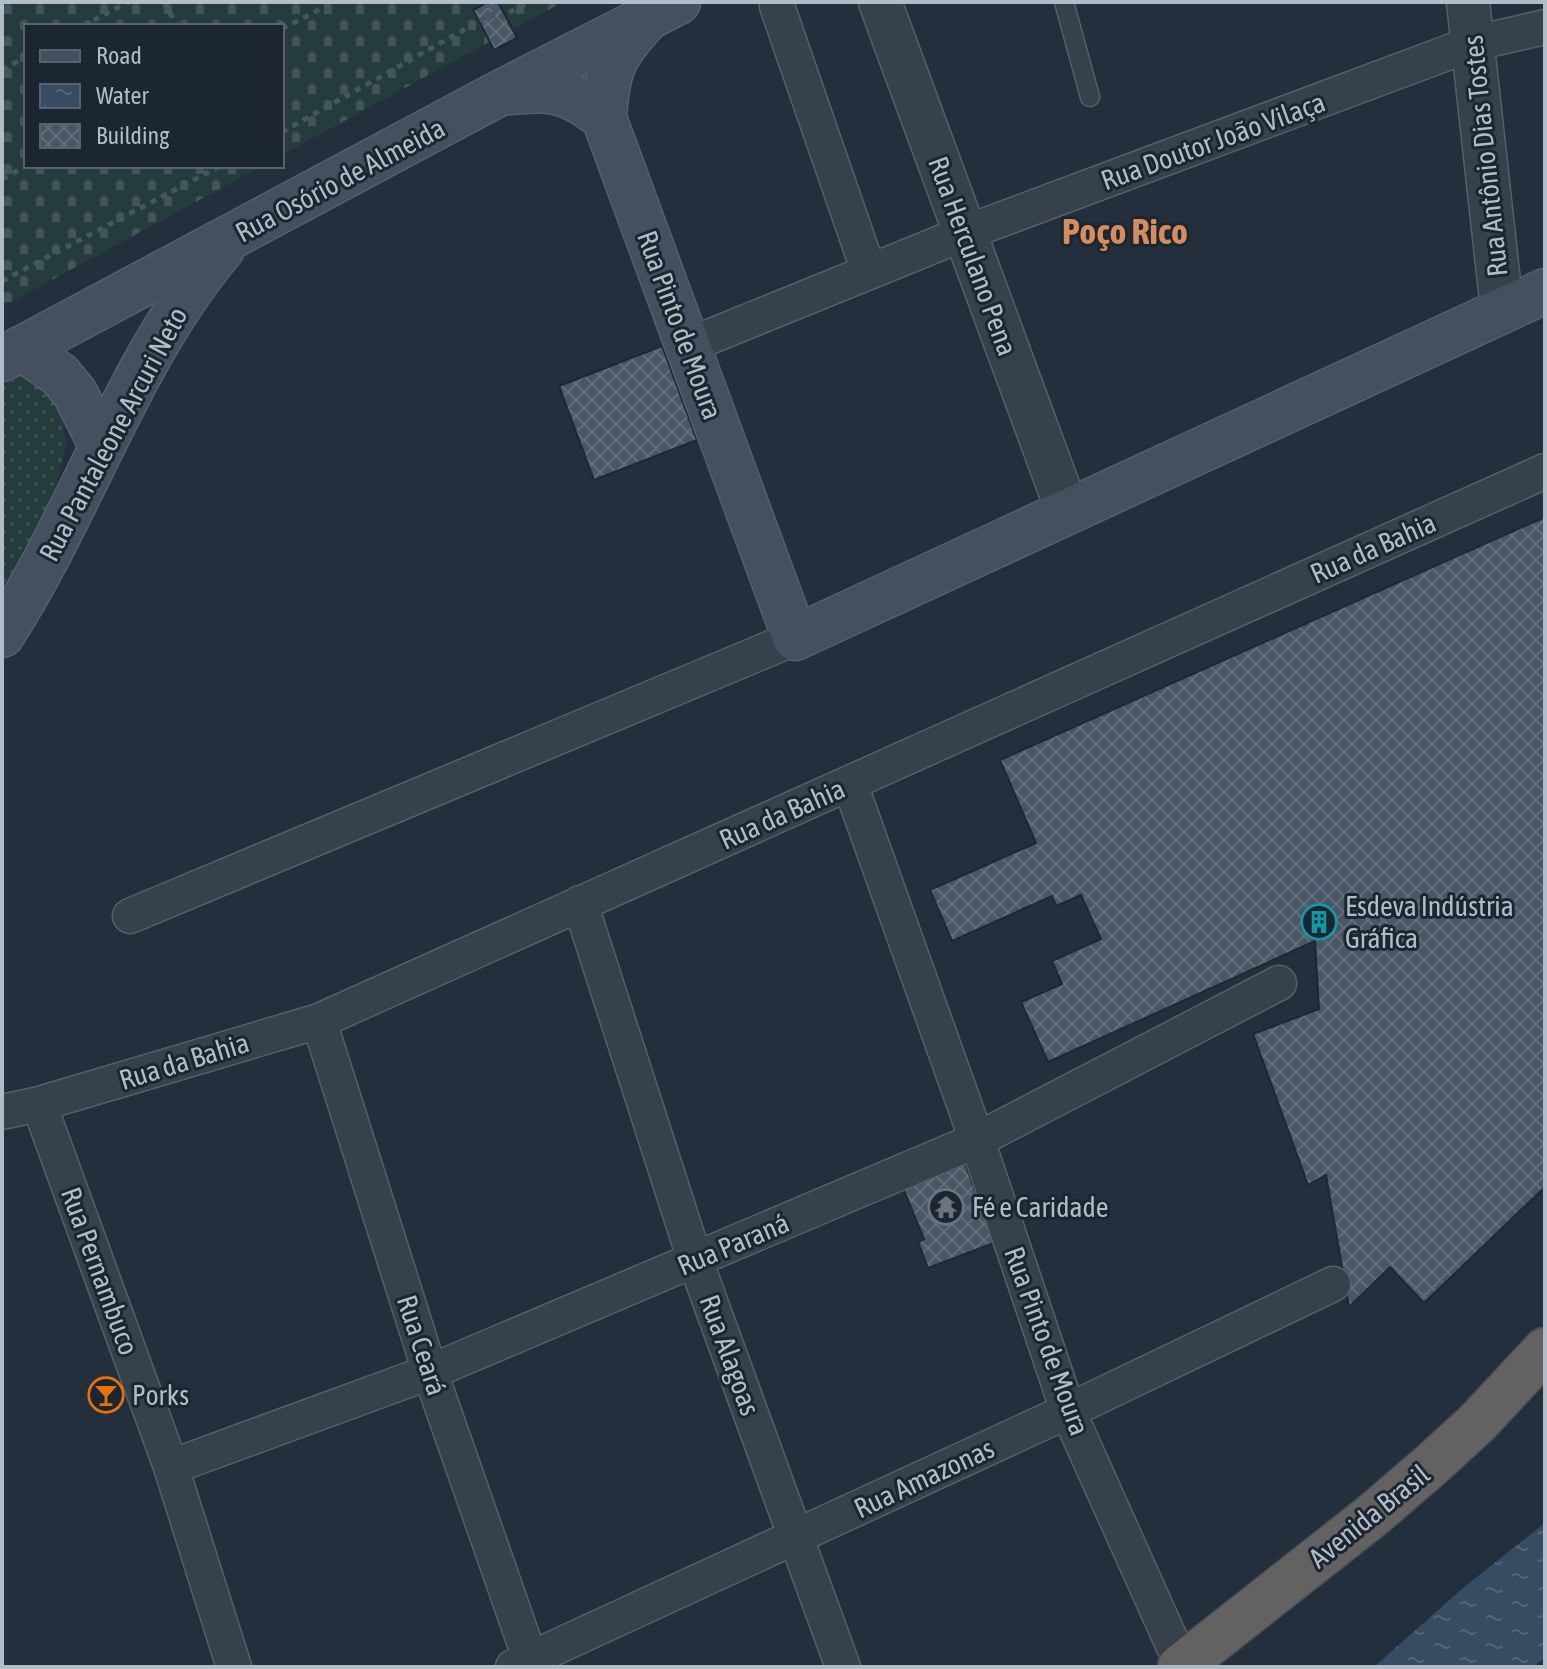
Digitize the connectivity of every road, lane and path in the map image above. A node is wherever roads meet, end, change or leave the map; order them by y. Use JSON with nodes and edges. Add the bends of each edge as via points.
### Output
{"nodes":[{"id":1,"x":128,"y":2,"type":"edge"},
{"id":2,"x":164,"y":2,"type":"edge"},
{"id":3,"x":334,"y":2,"type":"edge"},
{"id":4,"x":486,"y":2,"type":"edge"},
{"id":5,"x":529,"y":2,"type":"edge"},
{"id":6,"x":880,"y":2,"type":"edge"},
{"id":7,"x":1064,"y":2,"type":"edge"},
{"id":8,"x":1468,"y":2,"type":"edge"},
{"id":9,"x":777,"y":6,"type":"dead end"},
{"id":10,"x":663,"y":10,"type":"edge"},
{"id":11,"x":492,"y":14,"type":"junction"},
{"id":12,"x":87,"y":24,"type":"edge"},
{"id":13,"x":176,"y":24,"type":"edge"},
{"id":14,"x":1545,"y":27,"type":"edge"},
{"id":15,"x":284,"y":28,"type":"edge"},
{"id":16,"x":1471,"y":44,"type":"junction"},
{"id":17,"x":24,"y":58,"type":"edge"},
{"id":18,"x":2,"y":70,"type":"edge"},
{"id":19,"x":500,"y":93,"type":"junction"},
{"id":20,"x":1090,"y":97,"type":"dead end"},
{"id":21,"x":604,"y":118,"type":"junction"},
{"id":22,"x":284,"y":131,"type":"edge"},
{"id":23,"x":24,"y":167,"type":"edge"},
{"id":24,"x":216,"y":168,"type":"edge"},
{"id":25,"x":2,"y":179,"type":"edge"},
{"id":26,"x":965,"y":233,"type":"junction"},
{"id":27,"x":231,"y":238,"type":"junction"},
{"id":28,"x":869,"y":272,"type":"junction"},
{"id":29,"x":2,"y":281,"type":"edge"},
{"id":30,"x":1545,"y":291,"type":"edge"},
{"id":31,"x":1502,"y":309,"type":"junction"},
{"id":32,"x":687,"y":346,"type":"junction"},
{"id":33,"x":12,"y":354,"type":"edge"},
{"id":34,"x":102,"y":447,"type":"junction"},
{"id":35,"x":1545,"y":471,"type":"edge"},
{"id":36,"x":1067,"y":510,"type":"junction"},
{"id":37,"x":2,"y":635,"type":"edge"},
{"id":38,"x":795,"y":638,"type":"junction"},
{"id":39,"x":850,"y":784,"type":"junction"},
{"id":40,"x":580,"y":903,"type":"junction"},
{"id":41,"x":130,"y":916,"type":"dead end"},
{"id":42,"x":1279,"y":983,"type":"dead end"},
{"id":43,"x":319,"y":1021,"type":"junction"},
{"id":44,"x":39,"y":1104,"type":"junction"},
{"id":45,"x":2,"y":1112,"type":"edge"},
{"id":46,"x":977,"y":1140,"type":"junction"},
{"id":47,"x":695,"y":1260,"type":"junction"},
{"id":48,"x":1333,"y":1284,"type":"dead end"},
{"id":49,"x":1545,"y":1350,"type":"edge"},
{"id":50,"x":430,"y":1372,"type":"junction"},
{"id":51,"x":1068,"y":1411,"type":"junction"},
{"id":52,"x":171,"y":1467,"type":"junction"},
{"id":53,"x":797,"y":1537,"type":"junction"},
{"id":54,"x":526,"y":1664,"type":"edge"},
{"id":55,"x":1181,"y":1666,"type":"edge"},
{"id":56,"x":234,"y":1667,"type":"edge"},
{"id":57,"x":843,"y":1667,"type":"edge"}],
"edges":[{"from":1,"to":12,"type":"path"},
{"from":2,"to":13,"type":"path"},
{"from":3,"to":15,"type":"path"},
{"from":4,"to":11,"type":"path"},
{"from":5,"to":11,"type":"path","via":[[495,20]]},
{"from":6,"to":26,"type":"street","name":"Rua Herculano Pena"},
{"from":7,"to":20,"type":"lane"},
{"from":8,"to":16,"type":"street","name":"Rua Antônio Dias Tostes"},
{"from":9,"to":28,"type":"street"},
{"from":10,"to":19,"type":"main road","name":"Rua Osório de Almeida"},
{"from":10,"to":21,"type":"main road","via":[[627,41],[612,64]]},
{"from":11,"to":22,"type":"path"},
{"from":14,"to":16,"type":"street","name":"Rua Doutor João Vilaça"},
{"from":16,"to":26,"type":"street","name":"Rua Doutor João Vilaça"},
{"from":16,"to":31,"type":"street","name":"Rua Antônio Dias Tostes"},
{"from":17,"to":18,"type":"path"},
{"from":19,"to":21,"type":"main road","via":[[550,89]]},
{"from":19,"to":27,"type":"main road","name":"Rua Osório de Almeida"},
{"from":21,"to":32,"type":"main road","name":"Rua Pinto de Moura"},
{"from":23,"to":25,"type":"path"},
{"from":24,"to":29,"type":"path"},
{"from":26,"to":28,"type":"street","name":"Rua Doutor João Vilaça"},
{"from":26,"to":36,"type":"street","name":"Rua Herculano Pena"},
{"from":27,"to":33,"type":"main road","name":"Rua Osório de Almeida"},
{"from":27,"to":34,"type":"main road","name":"Rua Pantaleone Arcuri Neto","via":[[160,338]]},
{"from":28,"to":32,"type":"street","name":"Rua Doutor João Vilaça"},
{"from":30,"to":31,"type":"main road"},
{"from":31,"to":36,"type":"main road"},
{"from":32,"to":38,"type":"main road","name":"Rua Pinto de Moura"},
{"from":33,"to":34,"type":"main road","via":[[60,375]]},
{"from":34,"to":37,"type":"main road","name":"Rua Pantaleone Arcuri Neto","via":[[40,575]]},
{"from":35,"to":39,"type":"street","name":"Rua da Bahia"},
{"from":36,"to":38,"type":"main road"},
{"from":38,"to":41,"type":"street"},
{"from":39,"to":40,"type":"street","name":"Rua da Bahia"},
{"from":39,"to":46,"type":"street","name":"Rua Pinto de Moura"},
{"from":40,"to":43,"type":"street","name":"Rua da Bahia"},
{"from":40,"to":47,"type":"street","name":"Rua Alagoas"},
{"from":42,"to":46,"type":"street","name":"Rua Paraná"},
{"from":43,"to":44,"type":"street","name":"Rua da Bahia"},
{"from":43,"to":50,"type":"street","name":"Rua Ceará"},
{"from":44,"to":45,"type":"street","name":"Rua da Bahia"},
{"from":44,"to":52,"type":"street","name":"Rua Pernambuco"},
{"from":46,"to":47,"type":"street","name":"Rua Paraná"},
{"from":46,"to":51,"type":"street","name":"Rua Pinto de Moura"},
{"from":47,"to":50,"type":"street","name":"Rua Paraná"},
{"from":47,"to":53,"type":"street","name":"Rua Alagoas"},
{"from":48,"to":51,"type":"street","name":"Rua Amazonas"},
{"from":49,"to":55,"type":"highway","name":"Avenida Brasil","via":[[1431,1465]]},
{"from":50,"to":52,"type":"street","name":"Rua Paraná"},
{"from":50,"to":54,"type":"street","name":"Rua Ceará"},
{"from":51,"to":53,"type":"street","name":"Rua Amazonas"},
{"from":51,"to":55,"type":"street","name":"Rua Pinto de Moura"},
{"from":52,"to":56,"type":"street","name":"Rua Pernambuco"},
{"from":53,"to":54,"type":"street","name":"Rua Amazonas"},
{"from":53,"to":57,"type":"street","name":"Rua Alagoas"}]}
